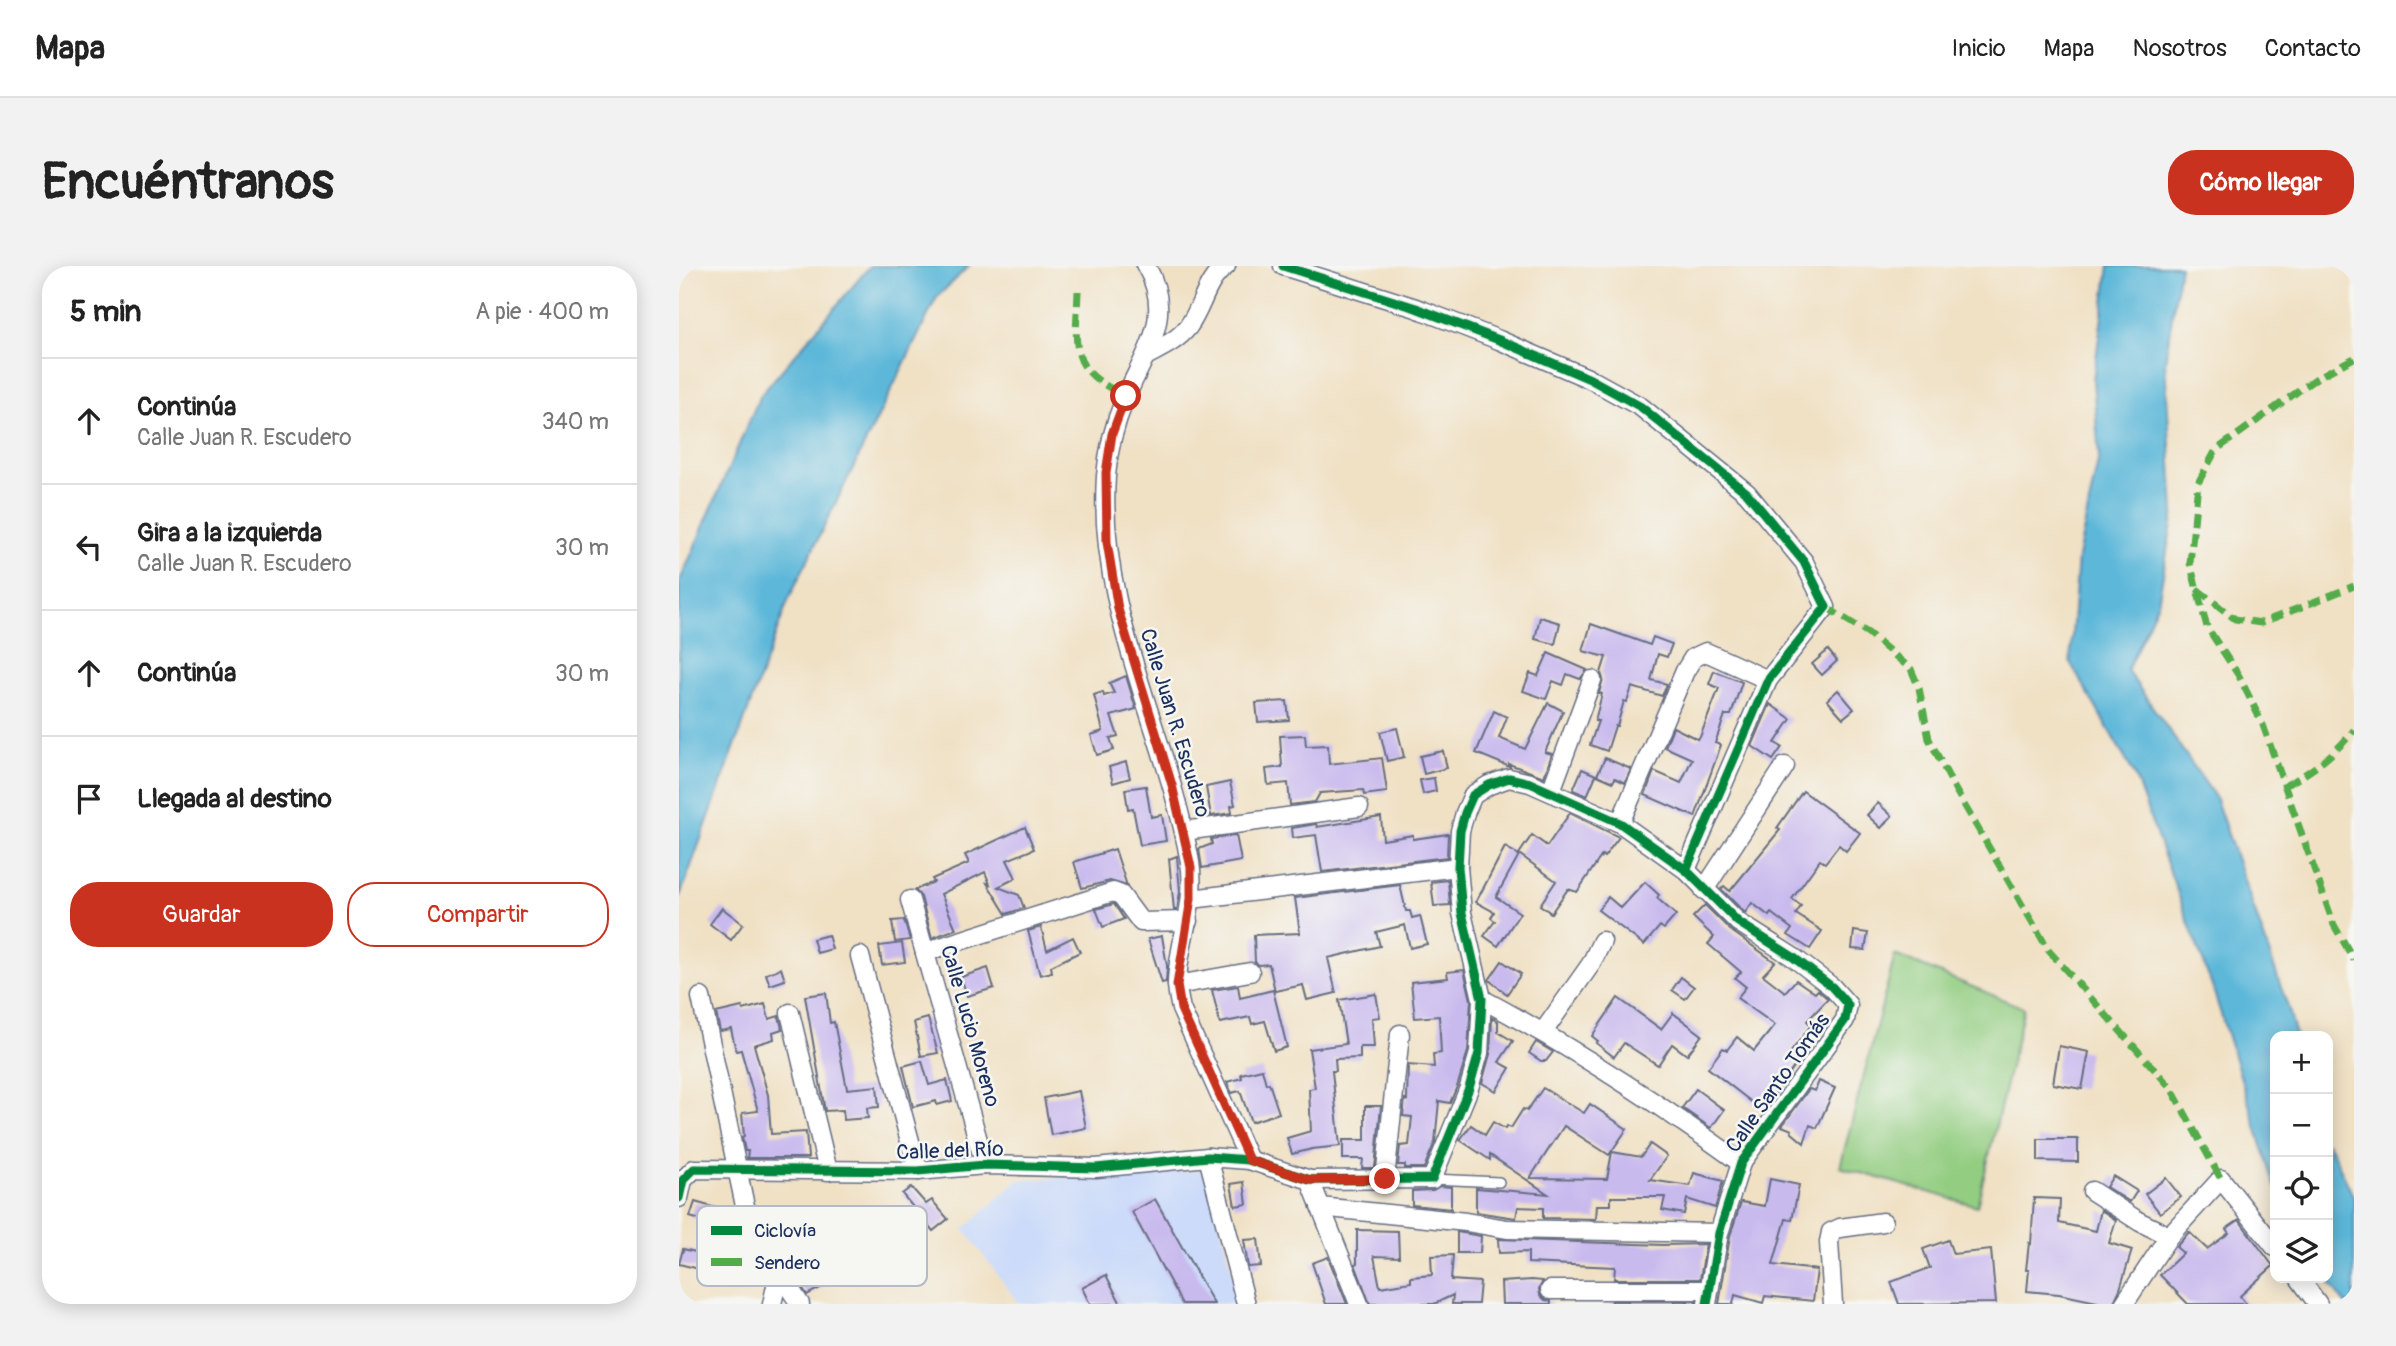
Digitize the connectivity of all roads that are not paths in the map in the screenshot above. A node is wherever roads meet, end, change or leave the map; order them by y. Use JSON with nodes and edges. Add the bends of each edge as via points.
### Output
{"nodes":[{"id":1,"x":1146,"y":266,"type":"edge"},
{"id":2,"x":1226,"y":266,"type":"edge"},
{"id":3,"x":1283,"y":266,"type":"edge"},
{"id":4,"x":1146,"y":356,"type":"junction"},
{"id":5,"x":1592,"y":680,"type":"dead end"},
{"id":6,"x":1768,"y":680,"type":"junction"},
{"id":7,"x":1785,"y":766,"type":"dead end"},
{"id":8,"x":1551,"y":791,"type":"junction"},
{"id":9,"x":1359,"y":807,"type":"dead end"},
{"id":10,"x":1620,"y":822,"type":"junction"},
{"id":11,"x":1184,"y":831,"type":"junction"},
{"id":12,"x":1458,"y":867,"type":"junction"},
{"id":13,"x":1686,"y":870,"type":"junction"},
{"id":14,"x":1704,"y":890,"type":"junction"},
{"id":15,"x":1191,"y":899,"type":"junction"},
{"id":16,"x":910,"y":900,"type":"dead end"},
{"id":17,"x":1188,"y":921,"type":"junction"},
{"id":18,"x":1602,"y":941,"type":"dead end"},
{"id":19,"x":925,"y":952,"type":"junction"},
{"id":20,"x":860,"y":956,"type":"dead end"},
{"id":21,"x":1250,"y":972,"type":"dead end"},
{"id":22,"x":1177,"y":985,"type":"junction"},
{"id":23,"x":701,"y":997,"type":"dead end"},
{"id":24,"x":1482,"y":999,"type":"junction"},
{"id":25,"x":790,"y":1013,"type":"dead end"},
{"id":26,"x":1543,"y":1032,"type":"junction"},
{"id":27,"x":1400,"y":1034,"type":"dead end"},
{"id":28,"x":1208,"y":1157,"type":"junction"},
{"id":29,"x":1249,"y":1160,"type":"junction"},
{"id":30,"x":1741,"y":1163,"type":"junction"},
{"id":31,"x":985,"y":1165,"type":"junction"},
{"id":32,"x":736,"y":1169,"type":"junction"},
{"id":33,"x":828,"y":1171,"type":"junction"},
{"id":34,"x":918,"y":1171,"type":"junction"},
{"id":35,"x":1385,"y":1179,"type":"junction"},
{"id":36,"x":1432,"y":1179,"type":"junction"},
{"id":37,"x":1310,"y":1180,"type":"junction"},
{"id":38,"x":1499,"y":1182,"type":"dead end"},
{"id":39,"x":2092,"y":1191,"type":"dead end"},
{"id":40,"x":679,"y":1198,"type":"edge"},
{"id":41,"x":745,"y":1206,"type":"edge"},
{"id":42,"x":1320,"y":1207,"type":"junction"},
{"id":43,"x":1883,"y":1222,"type":"dead end"},
{"id":44,"x":1719,"y":1233,"type":"junction"},
{"id":45,"x":2169,"y":1236,"type":"junction"},
{"id":46,"x":2270,"y":1241,"type":"edge"},
{"id":47,"x":2303,"y":1283,"type":"edge"},
{"id":48,"x":776,"y":1286,"type":"edge"},
{"id":49,"x":788,"y":1286,"type":"edge"},
{"id":50,"x":1550,"y":1290,"type":"dead end"},
{"id":51,"x":1708,"y":1297,"type":"edge"},
{"id":52,"x":772,"y":1304,"type":"edge"},
{"id":53,"x":800,"y":1304,"type":"edge"},
{"id":54,"x":1246,"y":1304,"type":"edge"},
{"id":55,"x":1359,"y":1304,"type":"edge"},
{"id":56,"x":1833,"y":1304,"type":"edge"},
{"id":57,"x":2124,"y":1304,"type":"edge"},
{"id":58,"x":2318,"y":1304,"type":"edge"}],
"edges":[{"from":1,"to":4,"type":"street","name":"Calle Juan R. Escudero","via":[[1157,293],[1159,314]]},
{"from":2,"to":4,"type":"street","via":[[1210,283],[1189,325]]},
{"from":3,"to":6,"type":"street","via":[[1416,308],[1590,379],[1641,407],[1747,493],[1804,562],[1826,607]]},
{"from":4,"to":11,"type":"street","name":"Calle Juan R. Escudero","via":[[1112,434],[1106,473],[1107,542],[1118,609]]},
{"from":5,"to":8,"type":"street"},
{"from":6,"to":10,"type":"street","via":[[1706,652],[1693,658]]},
{"from":6,"to":13,"type":"street"},
{"from":7,"to":14,"type":"street"},
{"from":8,"to":10,"type":"street"},
{"from":8,"to":12,"type":"street","via":[[1509,778],[1473,795],[1460,831]]},
{"from":9,"to":11,"type":"street"},
{"from":10,"to":13,"type":"street"},
{"from":11,"to":15,"type":"street","name":"Calle Juan R. Escudero"},
{"from":12,"to":15,"type":"street"},
{"from":12,"to":24,"type":"street","via":[[1462,912]]},
{"from":13,"to":14,"type":"street"},
{"from":14,"to":30,"type":"street","name":"Calle Santo Tomás","via":[[1738,922],[1832,987],[1848,1005],[1845,1020]]},
{"from":15,"to":17,"type":"street","name":"Calle Juan R. Escudero"},
{"from":16,"to":19,"type":"street","name":"Calle Lucio Moreno"},
{"from":17,"to":19,"type":"street","via":[[1141,922],[1114,892]]},
{"from":17,"to":22,"type":"street","name":"Calle Juan R. Escudero"},
{"from":18,"to":26,"type":"street"},
{"from":19,"to":31,"type":"street","name":"Calle Lucio Moreno"},
{"from":20,"to":34,"type":"street"},
{"from":21,"to":22,"type":"street"},
{"from":22,"to":29,"type":"street","name":"Calle Juan R. Escudero","via":[[1188,1028]]},
{"from":23,"to":32,"type":"street"},
{"from":24,"to":26,"type":"street"},
{"from":24,"to":36,"type":"street","via":[[1479,1053]]},
{"from":25,"to":33,"type":"street"},
{"from":26,"to":30,"type":"street"},
{"from":27,"to":35,"type":"street"},
{"from":28,"to":29,"type":"street","name":"Calle del Río"},
{"from":28,"to":31,"type":"street","name":"Calle del Río","via":[[1096,1168]]},
{"from":28,"to":54,"type":"street"},
{"from":29,"to":37,"type":"street"},
{"from":30,"to":44,"type":"street","name":"Calle Santo Tomás"},
{"from":31,"to":34,"type":"street","name":"Calle del Río"},
{"from":32,"to":33,"type":"street","name":"Calle del Río"},
{"from":32,"to":40,"type":"street","name":"Calle del Río","via":[[694,1169],[683,1180]]},
{"from":32,"to":41,"type":"street"},
{"from":33,"to":34,"type":"street","name":"Calle del Río"},
{"from":35,"to":36,"type":"street"},
{"from":35,"to":37,"type":"street"},
{"from":36,"to":38,"type":"lane"},
{"from":37,"to":42,"type":"street"},
{"from":39,"to":45,"type":"street"},
{"from":42,"to":44,"type":"street","via":[[1507,1229]]},
{"from":42,"to":55,"type":"street"},
{"from":43,"to":56,"type":"street","via":[[1831,1233]]},
{"from":44,"to":51,"type":"street","name":"Calle Santo Tomás"},
{"from":45,"to":46,"type":"street","via":[[2221,1179]]},
{"from":45,"to":57,"type":"street"},
{"from":47,"to":58,"type":"street"},
{"from":48,"to":52,"type":"street"},
{"from":49,"to":53,"type":"street"},
{"from":50,"to":51,"type":"street"}]}
